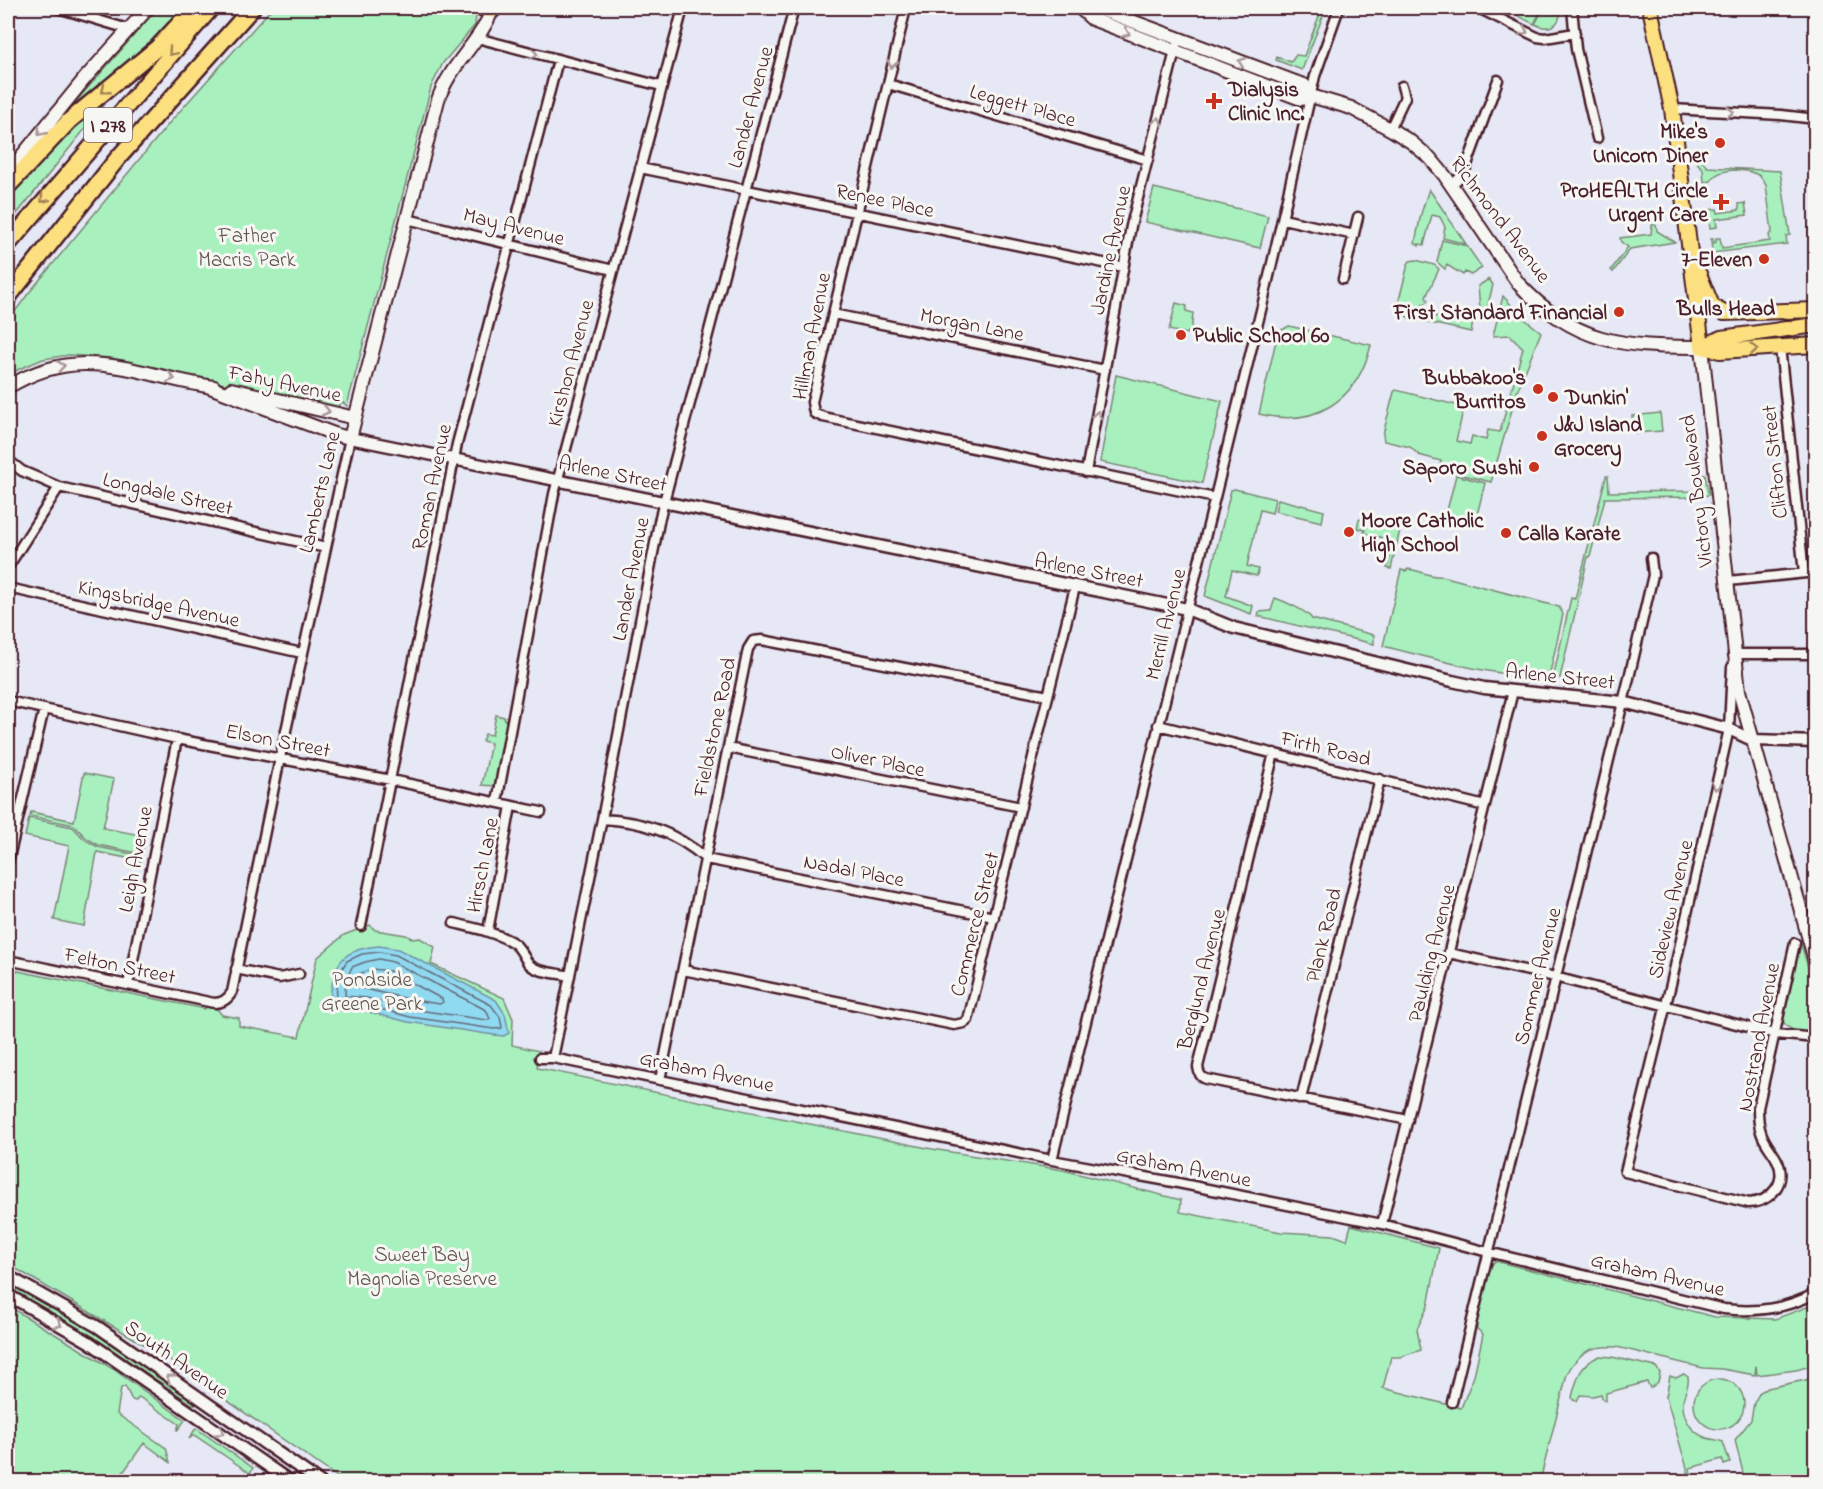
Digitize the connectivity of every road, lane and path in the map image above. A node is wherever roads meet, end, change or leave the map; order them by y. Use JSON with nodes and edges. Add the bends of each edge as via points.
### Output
{"nodes":[{"id":1,"x":58,"y":8,"type":"edge"},
{"id":2,"x":148,"y":8,"type":"edge"},
{"id":3,"x":194,"y":8,"type":"edge"},
{"id":4,"x":211,"y":8,"type":"edge"},
{"id":5,"x":252,"y":8,"type":"edge"},
{"id":6,"x":489,"y":8,"type":"edge"},
{"id":7,"x":683,"y":8,"type":"edge"},
{"id":8,"x":794,"y":8,"type":"edge"},
{"id":9,"x":906,"y":8,"type":"edge"},
{"id":10,"x":1080,"y":8,"type":"edge"},
{"id":11,"x":1097,"y":8,"type":"edge"},
{"id":12,"x":1339,"y":8,"type":"edge"},
{"id":13,"x":1478,"y":8,"type":"edge"},
{"id":14,"x":1572,"y":8,"type":"edge"},
{"id":15,"x":1650,"y":8,"type":"edge"},
{"id":16,"x":128,"y":29,"type":"junction"},
{"id":17,"x":1575,"y":33,"type":"junction"},
{"id":18,"x":477,"y":38,"type":"junction"},
{"id":19,"x":1179,"y":38,"type":"junction"},
{"id":20,"x":1175,"y":52,"type":"junction"},
{"id":21,"x":558,"y":60,"type":"junction"},
{"id":22,"x":1498,"y":80,"type":"dead end"},
{"id":23,"x":888,"y":84,"type":"junction"},
{"id":24,"x":661,"y":86,"type":"junction"},
{"id":25,"x":1402,"y":86,"type":"dead end"},
{"id":26,"x":1311,"y":96,"type":"junction"},
{"id":27,"x":1672,"y":109,"type":"junction"},
{"id":28,"x":1815,"y":118,"type":"edge"},
{"id":29,"x":1390,"y":129,"type":"junction"},
{"id":30,"x":1597,"y":138,"type":"dead end"},
{"id":31,"x":1148,"y":160,"type":"junction"},
{"id":32,"x":640,"y":168,"type":"junction"},
{"id":33,"x":8,"y":173,"type":"edge"},
{"id":34,"x":1452,"y":185,"type":"junction"},
{"id":35,"x":8,"y":186,"type":"edge"},
{"id":36,"x":746,"y":190,"type":"junction"},
{"id":37,"x":856,"y":213,"type":"junction"},
{"id":38,"x":1358,"y":217,"type":"dead end"},
{"id":39,"x":407,"y":219,"type":"junction"},
{"id":40,"x":1283,"y":219,"type":"junction"},
{"id":41,"x":1354,"y":235,"type":"junction"},
{"id":42,"x":510,"y":243,"type":"junction"},
{"id":43,"x":8,"y":244,"type":"edge"},
{"id":44,"x":1690,"y":246,"type":"junction"},
{"id":45,"x":1123,"y":267,"type":"junction"},
{"id":46,"x":613,"y":270,"type":"junction"},
{"id":47,"x":1343,"y":279,"type":"dead end"},
{"id":48,"x":8,"y":297,"type":"edge"},
{"id":49,"x":1815,"y":310,"type":"edge"},
{"id":50,"x":832,"y":314,"type":"junction"},
{"id":51,"x":1815,"y":325,"type":"edge"},
{"id":52,"x":1815,"y":345,"type":"edge"},
{"id":53,"x":1702,"y":347,"type":"junction"},
{"id":54,"x":1780,"y":347,"type":"junction"},
{"id":55,"x":1105,"y":370,"type":"junction"},
{"id":56,"x":207,"y":386,"type":"junction"},
{"id":57,"x":8,"y":387,"type":"edge"},
{"id":58,"x":355,"y":418,"type":"junction"},
{"id":59,"x":350,"y":438,"type":"junction"},
{"id":60,"x":454,"y":459,"type":"junction"},
{"id":61,"x":8,"y":460,"type":"edge"},
{"id":62,"x":1086,"y":472,"type":"junction"},
{"id":63,"x":557,"y":481,"type":"junction"},
{"id":64,"x":59,"y":487,"type":"junction"},
{"id":65,"x":1215,"y":498,"type":"junction"},
{"id":66,"x":664,"y":503,"type":"junction"},
{"id":67,"x":326,"y":548,"type":"junction"},
{"id":68,"x":1651,"y":558,"type":"dead end"},
{"id":69,"x":8,"y":567,"type":"edge"},
{"id":70,"x":1815,"y":572,"type":"edge"},
{"id":71,"x":1804,"y":573,"type":"junction"},
{"id":72,"x":1728,"y":581,"type":"junction"},
{"id":73,"x":1075,"y":587,"type":"junction"},
{"id":74,"x":8,"y":588,"type":"edge"},
{"id":75,"x":1187,"y":609,"type":"junction"},
{"id":76,"x":302,"y":653,"type":"junction"},
{"id":77,"x":1733,"y":653,"type":"junction"},
{"id":78,"x":1815,"y":654,"type":"edge"},
{"id":79,"x":1514,"y":691,"type":"junction"},
{"id":80,"x":1048,"y":696,"type":"junction"},
{"id":81,"x":8,"y":701,"type":"edge"},
{"id":82,"x":1623,"y":702,"type":"junction"},
{"id":83,"x":44,"y":709,"type":"junction"},
{"id":84,"x":1158,"y":725,"type":"junction"},
{"id":85,"x":1729,"y":729,"type":"junction"},
{"id":86,"x":177,"y":739,"type":"junction"},
{"id":87,"x":1752,"y":740,"type":"junction"},
{"id":88,"x":1815,"y":742,"type":"edge"},
{"id":89,"x":728,"y":748,"type":"junction"},
{"id":90,"x":1274,"y":753,"type":"junction"},
{"id":91,"x":280,"y":758,"type":"junction"},
{"id":92,"x":1380,"y":779,"type":"junction"},
{"id":93,"x":391,"y":780,"type":"junction"},
{"id":94,"x":497,"y":802,"type":"junction"},
{"id":95,"x":511,"y":806,"type":"junction"},
{"id":96,"x":1485,"y":806,"type":"junction"},
{"id":97,"x":1021,"y":807,"type":"junction"},
{"id":98,"x":541,"y":812,"type":"dead end"},
{"id":99,"x":602,"y":819,"type":"junction"},
{"id":100,"x":706,"y":859,"type":"junction"},
{"id":101,"x":8,"y":862,"type":"edge"},
{"id":102,"x":994,"y":917,"type":"junction"},
{"id":103,"x":454,"y":923,"type":"dead end"},
{"id":104,"x":361,"y":926,"type":"dead end"},
{"id":105,"x":488,"y":931,"type":"junction"},
{"id":106,"x":1795,"y":943,"type":"dead end"},
{"id":107,"x":1449,"y":953,"type":"junction"},
{"id":108,"x":8,"y":960,"type":"edge"},
{"id":109,"x":1815,"y":964,"type":"edge"},
{"id":110,"x":236,"y":969,"type":"junction"},
{"id":111,"x":683,"y":970,"type":"junction"},
{"id":112,"x":299,"y":974,"type":"dead end"},
{"id":113,"x":570,"y":976,"type":"junction"},
{"id":114,"x":1555,"y":977,"type":"junction"},
{"id":115,"x":128,"y":985,"type":"junction"},
{"id":116,"x":225,"y":1000,"type":"joint"},
{"id":117,"x":1666,"y":1006,"type":"junction"},
{"id":118,"x":1775,"y":1034,"type":"junction"},
{"id":119,"x":1815,"y":1038,"type":"edge"},
{"id":120,"x":540,"y":1058,"type":"dead end"},
{"id":121,"x":553,"y":1058,"type":"junction"},
{"id":122,"x":660,"y":1080,"type":"junction"},
{"id":123,"x":1301,"y":1099,"type":"junction"},
{"id":124,"x":1408,"y":1120,"type":"junction"},
{"id":125,"x":1052,"y":1160,"type":"junction"},
{"id":126,"x":1625,"y":1172,"type":"joint"},
{"id":127,"x":1382,"y":1224,"type":"junction"},
{"id":128,"x":1488,"y":1252,"type":"junction"},
{"id":129,"x":8,"y":1276,"type":"edge"},
{"id":130,"x":1815,"y":1293,"type":"edge"},
{"id":131,"x":8,"y":1295,"type":"edge"},
{"id":132,"x":1452,"y":1402,"type":"dead end"},
{"id":133,"x":291,"y":1482,"type":"edge"},
{"id":134,"x":320,"y":1482,"type":"edge"}],
"edges":[{"from":1,"to":16,"type":"street"},
{"from":2,"to":16,"type":"main road"},
{"from":3,"to":35,"type":"highway","one_way":true,"via":[[157,48],[69,121]]},
{"from":4,"to":43,"type":"highway","number":"I 278","one_way":true},
{"from":5,"to":48,"type":"highway","number":"I 278","via":[[118,158]]},
{"from":6,"to":18,"type":"main road","name":"Lamberts Lane","via":[[485,27]]},
{"from":7,"to":24,"type":"street","name":"Kirshon Avenue"},
{"from":8,"to":36,"type":"street","name":"Lander Avenue"},
{"from":9,"to":23,"type":"street","name":"Hillman Avenue","one_way":true},
{"from":10,"to":20,"type":"main road","name":"Richmond Avenue","one_way":true,"via":[[1092,19]]},
{"from":11,"to":19,"type":"main road","name":"Richmond Avenue"},
{"from":12,"to":26,"type":"street","name":"Merrill Avenue"},
{"from":13,"to":17,"type":"street","one_way":true,"via":[[1537,37]]},
{"from":14,"to":17,"type":"street"},
{"from":15,"to":27,"type":"main road","name":"Victory Boulevard"},
{"from":16,"to":33,"type":"main road","one_way":true},
{"from":17,"to":30,"type":"street"},
{"from":18,"to":21,"type":"street","one_way":true},
{"from":18,"to":39,"type":"main road","name":"Lamberts Lane","via":[[441,91]]},
{"from":19,"to":20,"type":"street","name":"Jardine Avenue"},
{"from":26,"to":19,"type":"main road","name":"Richmond Avenue","one_way":true,"via":[[1304,85]]},
{"from":20,"to":26,"type":"main road","name":"Richmond Avenue","via":[[1300,99]]},
{"from":31,"to":20,"type":"street","name":"Jardine Avenue","one_way":true},
{"from":21,"to":24,"type":"street"},
{"from":21,"to":42,"type":"street","name":"Roman Avenue"},
{"from":22,"to":34,"type":"street","via":[[1464,173]]},
{"from":23,"to":31,"type":"street","name":"Leggett Place"},
{"from":23,"to":37,"type":"street","name":"Hillman Avenue"},
{"from":24,"to":32,"type":"street","name":"Kirshon Avenue"},
{"from":25,"to":29,"type":"street","via":[[1406,97]]},
{"from":26,"to":29,"type":"main road","name":"Richmond Avenue","via":[[1351,108]]},
{"from":26,"to":40,"type":"street","name":"Merrill Avenue"},
{"from":27,"to":28,"type":"street","one_way":true},
{"from":27,"to":44,"type":"main road","name":"Victory Boulevard"},
{"from":29,"to":34,"type":"main road","name":"Richmond Avenue","via":[[1430,158]]},
{"from":31,"to":45,"type":"street","name":"Jardine Avenue"},
{"from":32,"to":36,"type":"street","name":"Renee Place"},
{"from":32,"to":46,"type":"street","name":"Kirshon Avenue"},
{"from":34,"to":53,"type":"main road","name":"Richmond Avenue","via":[[1518,283],[1562,321],[1618,343]]},
{"from":36,"to":37,"type":"street","name":"Renee Place"},
{"from":36,"to":66,"type":"street","name":"Lander Avenue"},
{"from":37,"to":45,"type":"street","name":"Renee Place"},
{"from":37,"to":50,"type":"street","name":"Hillman Avenue"},
{"from":38,"to":41,"type":"street"},
{"from":39,"to":42,"type":"street","name":"May Avenue"},
{"from":39,"to":58,"type":"main road","name":"Lamberts Lane"},
{"from":40,"to":41,"type":"street"},
{"from":40,"to":65,"type":"street","name":"Merrill Avenue"},
{"from":41,"to":47,"type":"street"},
{"from":42,"to":46,"type":"street","name":"May Avenue"},
{"from":42,"to":60,"type":"street","name":"Roman Avenue"},
{"from":44,"to":49,"type":"main road","via":[[1706,294],[1717,311],[1731,314]]},
{"from":44,"to":53,"type":"main road","name":"Victory Boulevard"},
{"from":45,"to":55,"type":"street","name":"Jardine Avenue"},
{"from":46,"to":63,"type":"street","name":"Kirshon Avenue"},
{"from":50,"to":55,"type":"street","name":"Morgan Lane"},
{"from":50,"to":62,"type":"street","name":"Hillman Avenue","via":[[812,402],[818,416]]},
{"from":51,"to":53,"type":"main road","name":"Richmond Avenue","via":[[1721,338]]},
{"from":52,"to":54,"type":"main road","name":"Richmond Avenue"},
{"from":53,"to":54,"type":"main road","name":"Richmond Avenue","one_way":true,"via":[[1720,351]]},
{"from":53,"to":72,"type":"main road","name":"Victory Boulevard"},
{"from":54,"to":71,"type":"street","name":"Clifton Street"},
{"from":62,"to":55,"type":"street","name":"Jardine Avenue","one_way":true},
{"from":57,"to":56,"type":"main road","name":"Fahy Avenue","one_way":true,"via":[[47,368],[90,363]]},
{"from":56,"to":58,"type":"main road","name":"Fahy Avenue","one_way":true},
{"from":56,"to":59,"type":"main road","name":"Fahy Avenue"},
{"from":58,"to":59,"type":"main road","name":"Lamberts Lane"},
{"from":59,"to":60,"type":"street","name":"Arlene Street"},
{"from":59,"to":67,"type":"street","name":"Lamberts Lane"},
{"from":60,"to":63,"type":"street","name":"Arlene Street"},
{"from":60,"to":93,"type":"street","name":"Roman Avenue"},
{"from":61,"to":64,"type":"street","name":"Longdale Street","via":[[22,471]]},
{"from":62,"to":65,"type":"street","name":"Hillman Avenue"},
{"from":63,"to":66,"type":"street","name":"Arlene Street"},
{"from":63,"to":94,"type":"street","name":"Kirshon Avenue"},
{"from":64,"to":67,"type":"street","name":"Longdale Street"},
{"from":64,"to":69,"type":"street"},
{"from":65,"to":75,"type":"street","name":"Merrill Avenue"},
{"from":66,"to":73,"type":"street","name":"Arlene Street"},
{"from":66,"to":99,"type":"street","name":"Lander Avenue"},
{"from":67,"to":76,"type":"street","name":"Lamberts Lane"},
{"from":68,"to":82,"type":"street","name":"Sommer Avenue","via":[[1653,575]]},
{"from":70,"to":71,"type":"street"},
{"from":71,"to":72,"type":"street"},
{"from":72,"to":77,"type":"main road","name":"Victory Boulevard"},
{"from":73,"to":75,"type":"street","name":"Arlene Street"},
{"from":73,"to":80,"type":"street","name":"Commerce Street"},
{"from":74,"to":76,"type":"street","name":"Kingsbridge Avenue"},
{"from":75,"to":79,"type":"street","name":"Arlene Street","via":[[1234,628],[1280,640],[1452,681]]},
{"from":75,"to":84,"type":"street","name":"Merrill Avenue"},
{"from":76,"to":91,"type":"street","name":"Lamberts Lane"},
{"from":77,"to":78,"type":"street"},
{"from":77,"to":85,"type":"street","name":"Sideview Avenue"},
{"from":77,"to":87,"type":"main road","name":"Victory Boulevard"},
{"from":79,"to":82,"type":"street","name":"Arlene Street"},
{"from":79,"to":96,"type":"street","name":"Paulding Avenue"},
{"from":80,"to":89,"type":"street","name":"Fieldstone Road","via":[[758,640],[748,649]]},
{"from":80,"to":97,"type":"street","name":"Commerce Street"},
{"from":81,"to":83,"type":"street","name":"Elson Street"},
{"from":82,"to":85,"type":"street","name":"Arlene Street"},
{"from":82,"to":114,"type":"street","name":"Sommer Avenue"},
{"from":83,"to":86,"type":"street","name":"Elson Street"},
{"from":83,"to":101,"type":"street"},
{"from":84,"to":90,"type":"street","name":"Firth Road"},
{"from":84,"to":125,"type":"street","name":"Merrill Avenue"},
{"from":85,"to":87,"type":"street","name":"Arlene Street"},
{"from":85,"to":117,"type":"street","name":"Sideview Avenue","one_way":true},
{"from":86,"to":91,"type":"street","name":"Elson Street"},
{"from":86,"to":115,"type":"street","name":"Leigh Avenue"},
{"from":87,"to":88,"type":"street","name":"Arlene Street"},
{"from":87,"to":109,"type":"main road","name":"Victory Boulevard"},
{"from":89,"to":97,"type":"street","name":"Oliver Place"},
{"from":89,"to":100,"type":"street","name":"Fieldstone Road"},
{"from":90,"to":92,"type":"street","name":"Firth Road"},
{"from":90,"to":123,"type":"street","name":"Berglund Avenue","via":[[1198,1067],[1202,1078]]},
{"from":91,"to":93,"type":"street","name":"Elson Street"},
{"from":91,"to":110,"type":"street","name":"Lamberts Lane"},
{"from":92,"to":96,"type":"street","name":"Firth Road"},
{"from":92,"to":123,"type":"street","name":"Plank Road"},
{"from":93,"to":94,"type":"street","name":"Elson Street"},
{"from":93,"to":104,"type":"street","name":"Roman Avenue"},
{"from":94,"to":95,"type":"street","name":"Elson Street"},
{"from":95,"to":98,"type":"street","name":"Elson Street"},
{"from":95,"to":105,"type":"street","name":"Hirsch Lane"},
{"from":96,"to":107,"type":"street","name":"Paulding Avenue"},
{"from":97,"to":102,"type":"street","name":"Commerce Street"},
{"from":99,"to":100,"type":"street","via":[[639,824],[675,835]]},
{"from":99,"to":113,"type":"street","name":"Lander Avenue"},
{"from":100,"to":102,"type":"street","name":"Nadal Place"},
{"from":100,"to":111,"type":"street","name":"Fieldstone Road"},
{"from":102,"to":111,"type":"street","name":"Commerce Street","via":[[970,1015],[959,1025]]},
{"from":103,"to":105,"type":"street","name":"Hirsch Lane"},
{"from":105,"to":113,"type":"street","name":"Hirsch Lane","via":[[518,946],[530,966]]},
{"from":106,"to":118,"type":"street","name":"Nostrand Avenue"},
{"from":107,"to":114,"type":"street"},
{"from":107,"to":124,"type":"street","name":"Paulding Avenue"},
{"from":108,"to":115,"type":"street","name":"Felton Street"},
{"from":110,"to":112,"type":"street","via":[[279,978]]},
{"from":110,"to":116,"type":"street","name":"Lamberts Lane","via":[[232,992]]},
{"from":111,"to":122,"type":"street","name":"Fieldstone Road"},
{"from":113,"to":121,"type":"street","name":"Lander Avenue"},
{"from":114,"to":117,"type":"street"},
{"from":114,"to":128,"type":"street","name":"Sommer Avenue"},
{"from":115,"to":116,"type":"street","name":"Felton Street","via":[[214,1003]]},
{"from":117,"to":118,"type":"street"},
{"from":117,"to":126,"type":"street","name":"Sideview Avenue"},
{"from":118,"to":119,"type":"street"},
{"from":118,"to":126,"type":"street","name":"Nostrand Avenue","via":[[1758,1108],[1761,1132],[1779,1162],[1779,1183],[1770,1197],[1756,1203],[1746,1202]]},
{"from":120,"to":121,"type":"street","name":"Graham Avenue"},
{"from":121,"to":122,"type":"street","name":"Graham Avenue"},
{"from":122,"to":125,"type":"street","name":"Graham Avenue"},
{"from":123,"to":124,"type":"street","name":"Berglund Avenue"},
{"from":124,"to":127,"type":"street","name":"Paulding Avenue"},
{"from":125,"to":127,"type":"street","name":"Graham Avenue"},
{"from":127,"to":128,"type":"street","name":"Graham Avenue"},
{"from":128,"to":130,"type":"street","name":"Graham Avenue","via":[[1732,1310],[1773,1309]]},
{"from":128,"to":132,"type":"street","name":"Sommer Avenue"},
{"from":134,"to":129,"type":"street","name":"South Avenue","one_way":true,"via":[[98,1327]]},
{"from":131,"to":133,"type":"street","name":"South Avenue","one_way":true,"via":[[89,1342]]}]}
